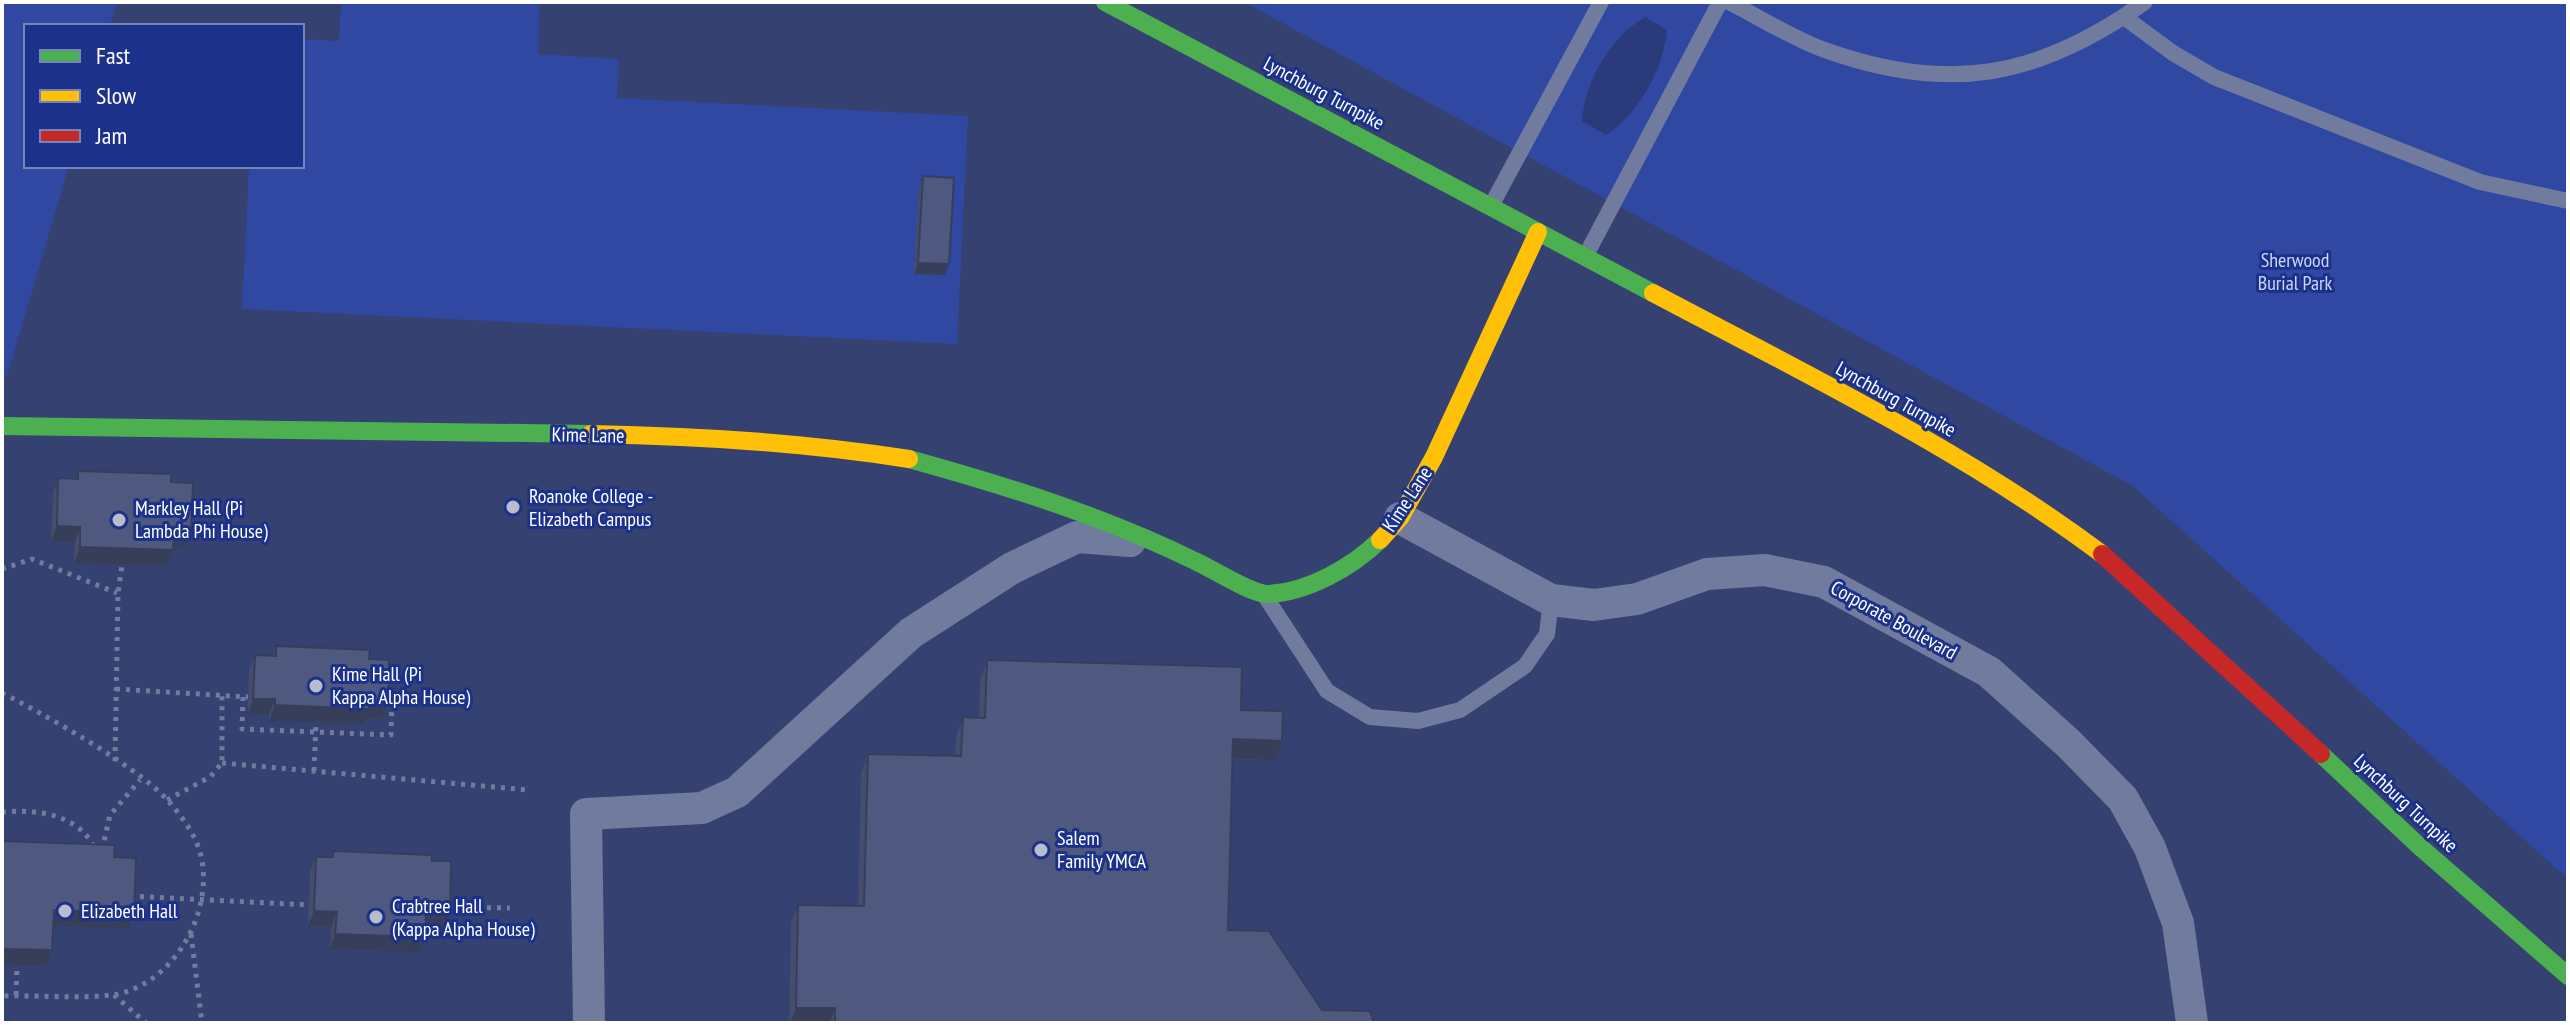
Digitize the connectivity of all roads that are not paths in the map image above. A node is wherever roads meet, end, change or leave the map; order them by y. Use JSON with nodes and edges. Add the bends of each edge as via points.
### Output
{"nodes":[{"id":1,"x":1105,"y":2,"type":"edge"},
{"id":2,"x":1601,"y":2,"type":"edge"},
{"id":3,"x":1720,"y":2,"type":"edge"},
{"id":4,"x":1729,"y":2,"type":"edge"},
{"id":5,"x":2145,"y":2,"type":"edge"},
{"id":6,"x":2124,"y":17,"type":"junction"},
{"id":7,"x":2568,"y":201,"type":"edge"},
{"id":8,"x":1490,"y":207,"type":"junction"},
{"id":9,"x":1538,"y":232,"type":"junction"},
{"id":10,"x":1585,"y":258,"type":"junction"},
{"id":11,"x":2,"y":426,"type":"edge"},
{"id":12,"x":1400,"y":518,"type":"junction"},
{"id":13,"x":1159,"y":543,"type":"junction"},
{"id":14,"x":1264,"y":594,"type":"junction"},
{"id":15,"x":1551,"y":600,"type":"junction"},
{"id":16,"x":2568,"y":976,"type":"edge"},
{"id":17,"x":589,"y":1023,"type":"edge"},
{"id":18,"x":2192,"y":1023,"type":"edge"}],
"edges":[{"from":1,"to":8,"type":"street","name":"Lynchburg Turnpike"},
{"from":2,"to":8,"type":"lane"},
{"from":3,"to":10,"type":"lane"},
{"from":4,"to":6,"type":"lane","via":[[1819,48],[1922,73],[1978,73],[2030,64],[2076,47]]},
{"from":5,"to":6,"type":"lane"},
{"from":6,"to":7,"type":"lane","via":[[2214,77],[2480,182]]},
{"from":8,"to":9,"type":"street","name":"Lynchburg Turnpike"},
{"from":9,"to":10,"type":"street","name":"Lynchburg Turnpike"},
{"from":9,"to":12,"type":"street","name":"Kime Lane","via":[[1434,457]]},
{"from":10,"to":16,"type":"street","name":"Lynchburg Turnpike","via":[[1879,413],[2014,491],[2101,553]]},
{"from":11,"to":13,"type":"street","name":"Kime Lane","via":[[704,436],[821,445],[909,459],[1042,496]]},
{"from":12,"to":14,"type":"street","name":"Kime Lane","via":[[1377,543],[1336,572],[1305,586]]},
{"from":12,"to":15,"type":"street","name":"Corporate Boulevard"},
{"from":13,"to":14,"type":"street","name":"Kime Lane"},
{"from":13,"to":17,"type":"street","name":"Kime Lane","via":[[1077,537],[1012,568],[911,633],[737,792],[702,808],[586,814]]},
{"from":14,"to":15,"type":"lane","via":[[1327,691],[1370,717],[1418,721],[1460,710],[1525,666],[1547,634]]},
{"from":15,"to":18,"type":"street","name":"Corporate Boulevard","via":[[1594,605],[1637,599],[1707,574],[1765,570],[1824,582],[1989,672],[2123,799],[2150,848],[2178,923]]}]}
